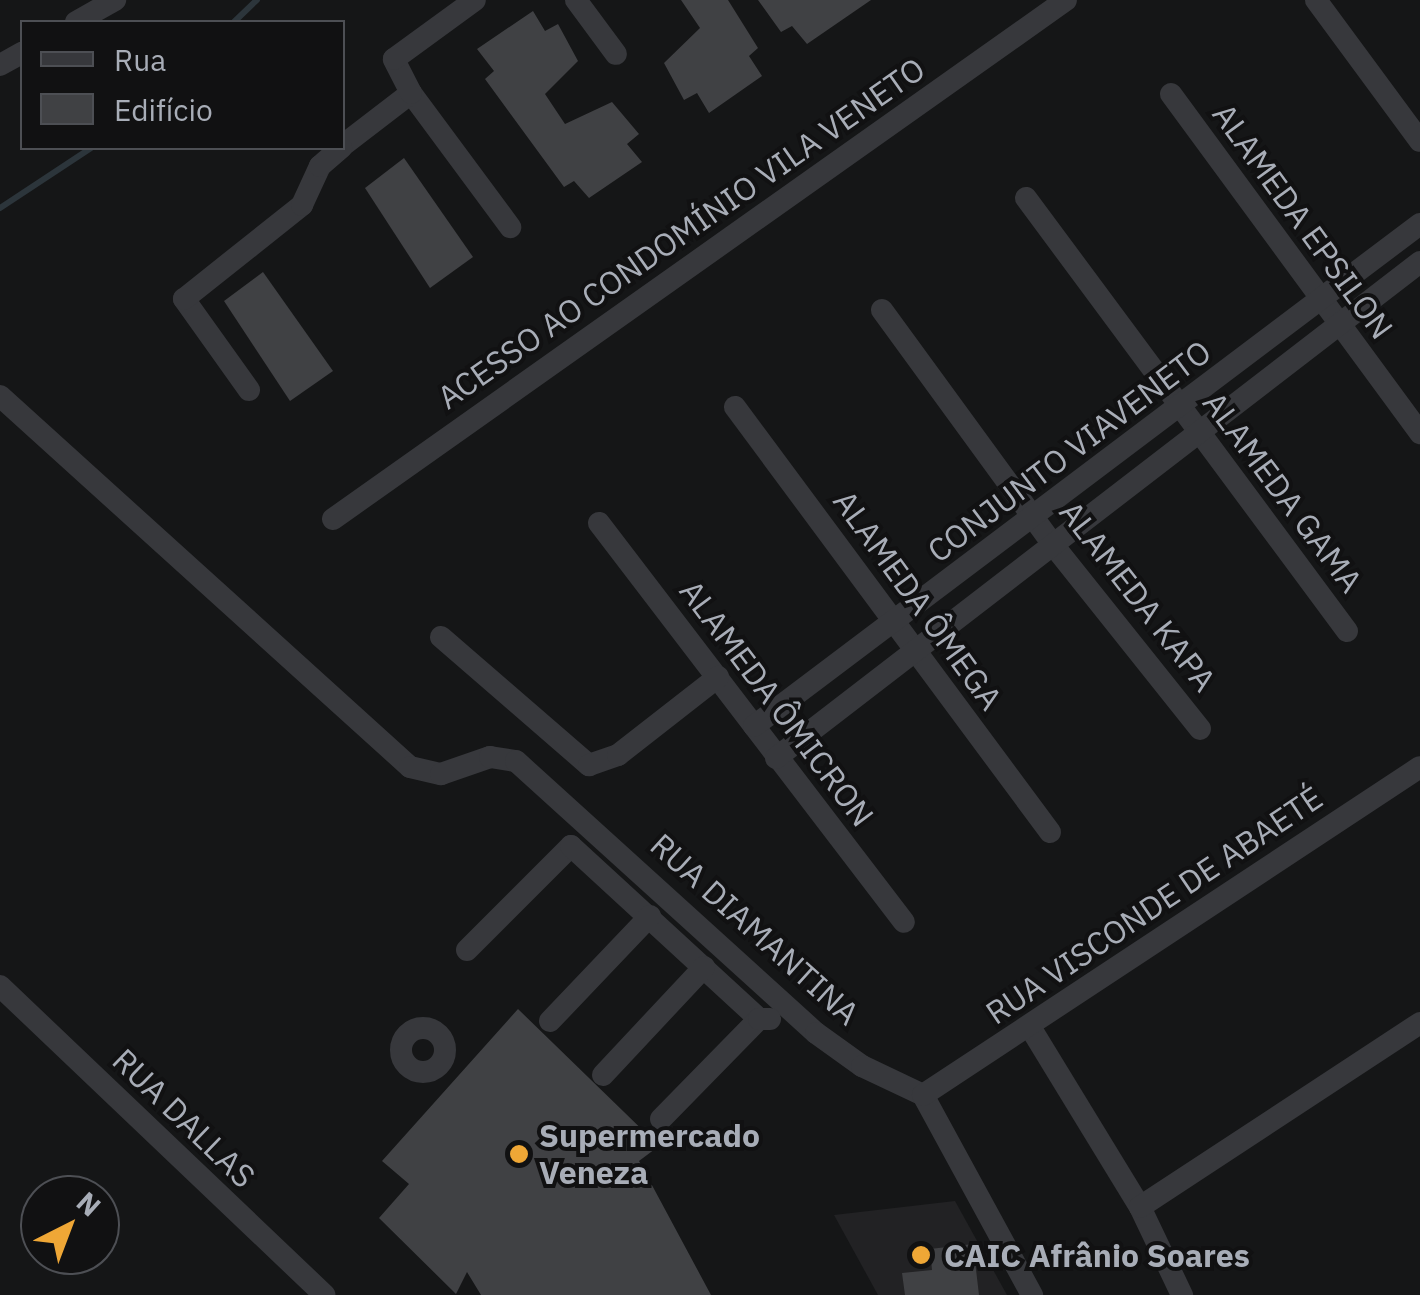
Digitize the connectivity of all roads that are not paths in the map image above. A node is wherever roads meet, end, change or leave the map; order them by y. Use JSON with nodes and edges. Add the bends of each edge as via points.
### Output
{"nodes":[{"id":1,"x":115,"y":0,"type":"edge"},
{"id":2,"x":474,"y":0,"type":"edge"},
{"id":3,"x":576,"y":0,"type":"edge"},
{"id":4,"x":1066,"y":0,"type":"edge"},
{"id":5,"x":1316,"y":0,"type":"edge"},
{"id":6,"x":80,"y":20,"type":"edge"},
{"id":7,"x":616,"y":54,"type":"dead end"},
{"id":8,"x":411,"y":93,"type":"junction"},
{"id":9,"x":1171,"y":94,"type":"dead end"},
{"id":10,"x":1420,"y":141,"type":"edge"},
{"id":11,"x":345,"y":145,"type":"edge"},
{"id":12,"x":339,"y":150,"type":"edge"},
{"id":13,"x":1026,"y":198,"type":"dead end"},
{"id":14,"x":1420,"y":224,"type":"edge"},
{"id":15,"x":510,"y":227,"type":"dead end"},
{"id":16,"x":1420,"y":262,"type":"edge"},
{"id":17,"x":1320,"y":301,"type":"junction"},
{"id":18,"x":882,"y":310,"type":"dead end"},
{"id":19,"x":1339,"y":326,"type":"junction"},
{"id":20,"x":249,"y":390,"type":"dead end"},
{"id":21,"x":0,"y":396,"type":"edge"},
{"id":22,"x":735,"y":407,"type":"dead end"},
{"id":23,"x":1179,"y":407,"type":"junction"},
{"id":24,"x":1198,"y":432,"type":"junction"},
{"id":25,"x":1420,"y":434,"type":"edge"},
{"id":26,"x":334,"y":519,"type":"dead end"},
{"id":27,"x":1035,"y":519,"type":"junction"},
{"id":28,"x":599,"y":523,"type":"dead end"},
{"id":29,"x":1054,"y":546,"type":"junction"},
{"id":30,"x":896,"y":624,"type":"junction"},
{"id":31,"x":1347,"y":631,"type":"dead end"},
{"id":32,"x":440,"y":636,"type":"dead end"},
{"id":33,"x":916,"y":652,"type":"junction"},
{"id":34,"x":718,"y":677,"type":"junction"},
{"id":35,"x":754,"y":726,"type":"junction"},
{"id":36,"x":1200,"y":728,"type":"dead end"},
{"id":37,"x":776,"y":758,"type":"junction"},
{"id":38,"x":1420,"y":767,"type":"edge"},
{"id":39,"x":1050,"y":832,"type":"dead end"},
{"id":40,"x":650,"y":916,"type":"junction"},
{"id":41,"x":904,"y":922,"type":"dead end"},
{"id":42,"x":467,"y":950,"type":"dead end"},
{"id":43,"x":704,"y":968,"type":"junction"},
{"id":44,"x":0,"y":986,"type":"edge"},
{"id":45,"x":788,"y":1007,"type":"junction"},
{"id":46,"x":759,"y":1019,"type":"junction"},
{"id":47,"x":550,"y":1022,"type":"dead end"},
{"id":48,"x":1420,"y":1022,"type":"edge"},
{"id":49,"x":1030,"y":1027,"type":"junction"},
{"id":50,"x":603,"y":1075,"type":"dead end"},
{"id":51,"x":924,"y":1095,"type":"junction"},
{"id":52,"x":661,"y":1120,"type":"dead end"},
{"id":53,"x":1140,"y":1207,"type":"junction"},
{"id":54,"x":325,"y":1295,"type":"edge"},
{"id":55,"x":1032,"y":1295,"type":"edge"},
{"id":56,"x":1182,"y":1295,"type":"edge"}],
"edges":[{"from":1,"to":6,"type":"street"},
{"from":2,"to":8,"type":"street","via":[[394,59]]},
{"from":3,"to":7,"type":"street"},
{"from":4,"to":26,"type":"street","name":"ACESSO AO CONDOMÍNIO VILA VENETO"},
{"from":5,"to":10,"type":"street"},
{"from":8,"to":11,"type":"street"},
{"from":8,"to":15,"type":"street"},
{"from":9,"to":17,"type":"street","name":"ALAMEDA EPSILON"},
{"from":12,"to":20,"type":"street","via":[[320,166],[292,214],[184,299]]},
{"from":13,"to":23,"type":"street","name":"ALAMEDA GAMA"},
{"from":14,"to":17,"type":"street","name":"CONJUNTO VIAVENETO"},
{"from":16,"to":19,"type":"street"},
{"from":17,"to":19,"type":"street","name":"ALAMEDA EPSILON"},
{"from":17,"to":23,"type":"street","name":"CONJUNTO VIAVENETO"},
{"from":18,"to":27,"type":"street","name":"ALAMEDA KAPA"},
{"from":19,"to":24,"type":"street"},
{"from":19,"to":25,"type":"street","name":"ALAMEDA EPSILON"},
{"from":21,"to":45,"type":"street","name":"RUA DIAMANTINA","via":[[410,768],[441,774],[501,757],[564,801]]},
{"from":22,"to":30,"type":"street","name":"ALAMEDA ÔMEGA"},
{"from":23,"to":24,"type":"street","name":"ALAMEDA GAMA"},
{"from":23,"to":27,"type":"street","name":"CONJUNTO VIAVENETO"},
{"from":24,"to":29,"type":"street"},
{"from":24,"to":31,"type":"street","name":"ALAMEDA GAMA"},
{"from":27,"to":29,"type":"street","name":"ALAMEDA KAPA"},
{"from":27,"to":30,"type":"street","name":"CONJUNTO VIAVENETO"},
{"from":28,"to":34,"type":"street","name":"ALAMEDA ÔMICRON"},
{"from":29,"to":33,"type":"street"},
{"from":29,"to":36,"type":"street","name":"ALAMEDA KAPA"},
{"from":30,"to":33,"type":"street","name":"ALAMEDA ÔMEGA"},
{"from":30,"to":35,"type":"street","name":"CONJUNTO VIAVENETO"},
{"from":32,"to":34,"type":"street","via":[[588,765],[618,755]]},
{"from":33,"to":37,"type":"street"},
{"from":33,"to":39,"type":"street","name":"ALAMEDA ÔMEGA"},
{"from":34,"to":35,"type":"street","name":"ALAMEDA ÔMICRON"},
{"from":35,"to":37,"type":"street","name":"ALAMEDA ÔMICRON"},
{"from":37,"to":41,"type":"street","name":"ALAMEDA ÔMICRON"},
{"from":38,"to":49,"type":"street","name":"RUA VISCONDE DE ABAETÉ"},
{"from":40,"to":42,"type":"street","via":[[571,846]]},
{"from":40,"to":43,"type":"street"},
{"from":40,"to":47,"type":"street"},
{"from":43,"to":46,"type":"street"},
{"from":43,"to":50,"type":"street"},
{"from":44,"to":54,"type":"street","name":"RUA DALLAS"},
{"from":45,"to":46,"type":"street"},
{"from":45,"to":51,"type":"street","name":"RUA DIAMANTINA","via":[[862,1066]]},
{"from":46,"to":52,"type":"street"},
{"from":48,"to":53,"type":"street"},
{"from":49,"to":51,"type":"street","name":"RUA VISCONDE DE ABAETÉ"},
{"from":49,"to":53,"type":"street"},
{"from":51,"to":55,"type":"street"},
{"from":53,"to":56,"type":"street"}]}
